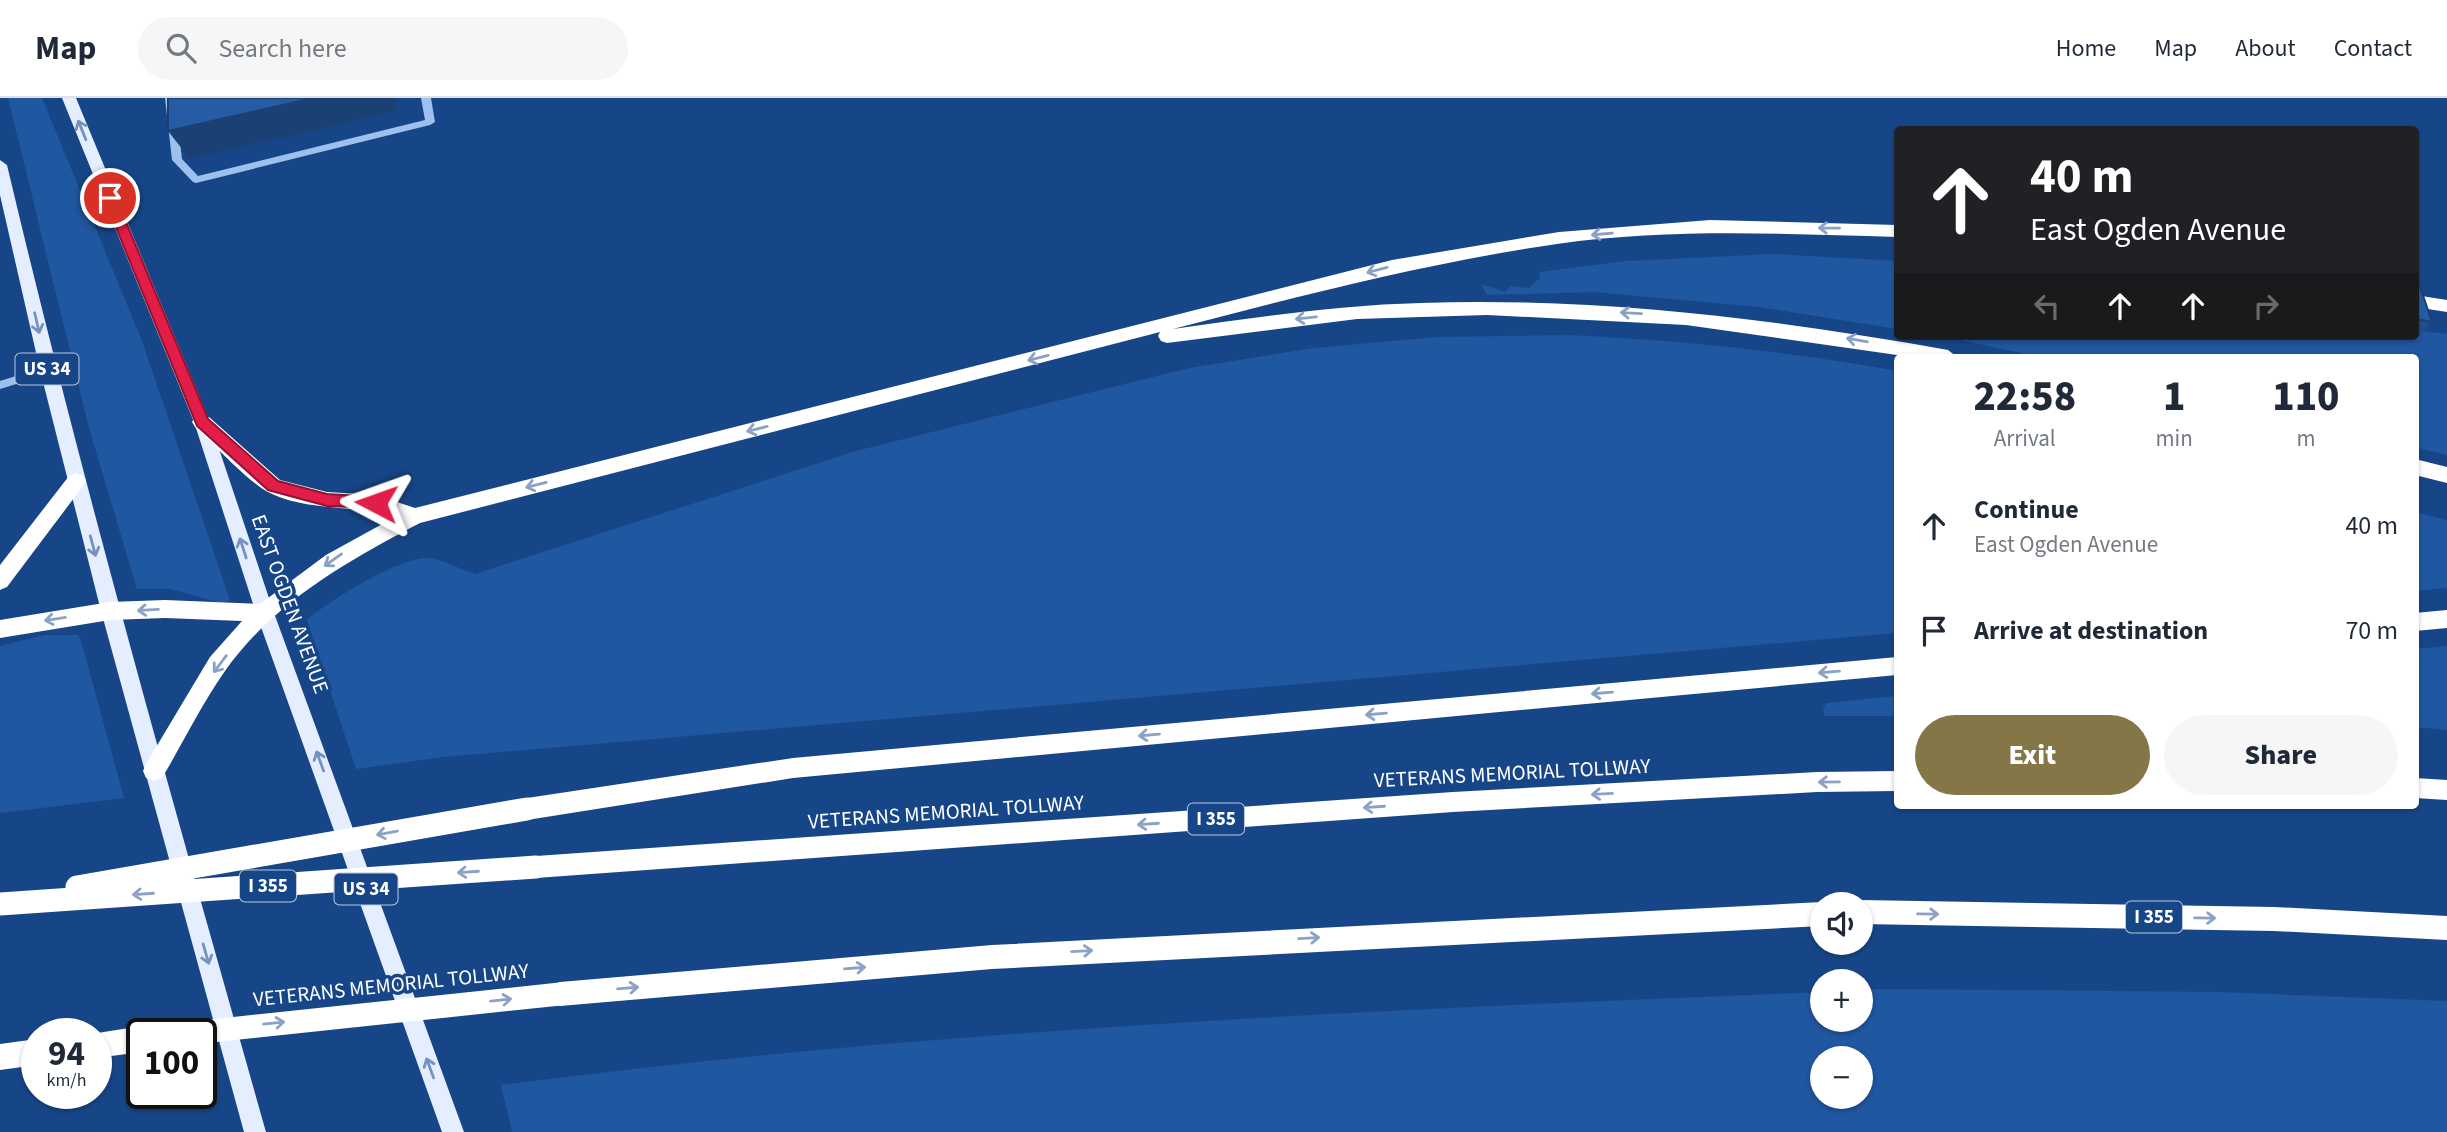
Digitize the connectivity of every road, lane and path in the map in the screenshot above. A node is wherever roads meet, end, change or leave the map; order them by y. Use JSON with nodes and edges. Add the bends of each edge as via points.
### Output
{"nodes":[{"id":1,"x":69,"y":98,"type":"edge"},
{"id":2,"x":170,"y":98,"type":"edge"},
{"id":3,"x":426,"y":98,"type":"edge"},
{"id":4,"x":0,"y":165,"type":"edge"},
{"id":5,"x":1894,"y":231,"type":"edge"},
{"id":6,"x":2419,"y":302,"type":"edge"},
{"id":7,"x":2447,"y":306,"type":"edge"},
{"id":8,"x":1077,"y":348,"type":"junction"},
{"id":9,"x":1930,"y":354,"type":"edge"},
{"id":10,"x":48,"y":370,"type":"junction"},
{"id":11,"x":0,"y":385,"type":"edge"},
{"id":12,"x":202,"y":422,"type":"junction"},
{"id":13,"x":2419,"y":468,"type":"edge"},
{"id":14,"x":2447,"y":475,"type":"edge"},
{"id":15,"x":76,"y":481,"type":"junction"},
{"id":16,"x":415,"y":516,"type":"junction"},
{"id":17,"x":0,"y":581,"type":"edge"},
{"id":18,"x":110,"y":611,"type":"junction"},
{"id":19,"x":265,"y":613,"type":"junction"},
{"id":20,"x":2447,"y":619,"type":"edge"},
{"id":21,"x":2419,"y":622,"type":"edge"},
{"id":22,"x":0,"y":629,"type":"edge"},
{"id":23,"x":1894,"y":666,"type":"edge"},
{"id":24,"x":154,"y":771,"type":"junction"},
{"id":25,"x":1894,"y":781,"type":"edge"},
{"id":26,"x":2419,"y":788,"type":"edge"},
{"id":27,"x":2447,"y":790,"type":"edge"},
{"id":28,"x":0,"y":902,"type":"edge"},
{"id":29,"x":1873,"y":912,"type":"edge"},
{"id":30,"x":1810,"y":915,"type":"edge"},
{"id":31,"x":2447,"y":928,"type":"edge"},
{"id":32,"x":217,"y":1030,"type":"edge"},
{"id":33,"x":21,"y":1054,"type":"edge"},
{"id":34,"x":0,"y":1057,"type":"edge"},
{"id":35,"x":256,"y":1132,"type":"edge"},
{"id":36,"x":453,"y":1132,"type":"edge"}],
"edges":[{"from":12,"to":1,"type":"main road","name":"EAST OGDEN AVENUE","number":"US 34","one_way":true},
{"from":2,"to":3,"type":"lane","via":[[177,160],[195,180],[430,121]]},
{"from":4,"to":10,"type":"main road","number":"US 34","one_way":true},
{"from":5,"to":8,"type":"highway","one_way":true,"via":[[1710,226],[1559,238],[1392,266]]},
{"from":6,"to":7,"type":"highway"},
{"from":9,"to":8,"type":"highway","one_way":true,"via":[[1742,323],[1508,309],[1420,309],[1310,317]]},
{"from":8,"to":16,"type":"highway","one_way":true},
{"from":10,"to":11,"type":"lane"},
{"from":10,"to":15,"type":"main road","number":"US 34"},
{"from":12,"to":16,"type":"highway","via":[[274,486],[327,500],[376,503]]},
{"from":19,"to":12,"type":"main road","name":"EAST OGDEN AVENUE","number":"US 34","one_way":true},
{"from":13,"to":14,"type":"highway"},
{"from":15,"to":17,"type":"highway"},
{"from":15,"to":18,"type":"main road","number":"US 34","one_way":true},
{"from":16,"to":19,"type":"highway","one_way":true,"via":[[350,549]]},
{"from":19,"to":18,"type":"highway","one_way":true},
{"from":18,"to":22,"type":"highway","one_way":true},
{"from":18,"to":24,"type":"main road","number":"US 34"},
{"from":19,"to":24,"type":"highway","one_way":true,"via":[[219,663]]},
{"from":36,"to":19,"type":"main road","name":"EAST OGDEN AVENUE","number":"US 34","one_way":true},
{"from":20,"to":21,"type":"highway"},
{"from":23,"to":28,"type":"highway","one_way":true,"bridge":true,"via":[[793,768],[527,809]]},
{"from":24,"to":35,"type":"main road","number":"US 34","one_way":true},
{"from":25,"to":28,"type":"highway","name":"VETERANS MEMORIAL TOLLWAY","number":"I 355","one_way":true,"bridge":true,"via":[[1454,802]]},
{"from":26,"to":27,"type":"highway"},
{"from":29,"to":31,"type":"highway","number":"I 355","one_way":true,"via":[[2274,919]]},
{"from":32,"to":30,"type":"highway","name":"VETERANS MEMORIAL TOLLWAY","one_way":true,"bridge":true,"via":[[560,994],[992,957]]},
{"from":33,"to":34,"type":"highway"}]}
